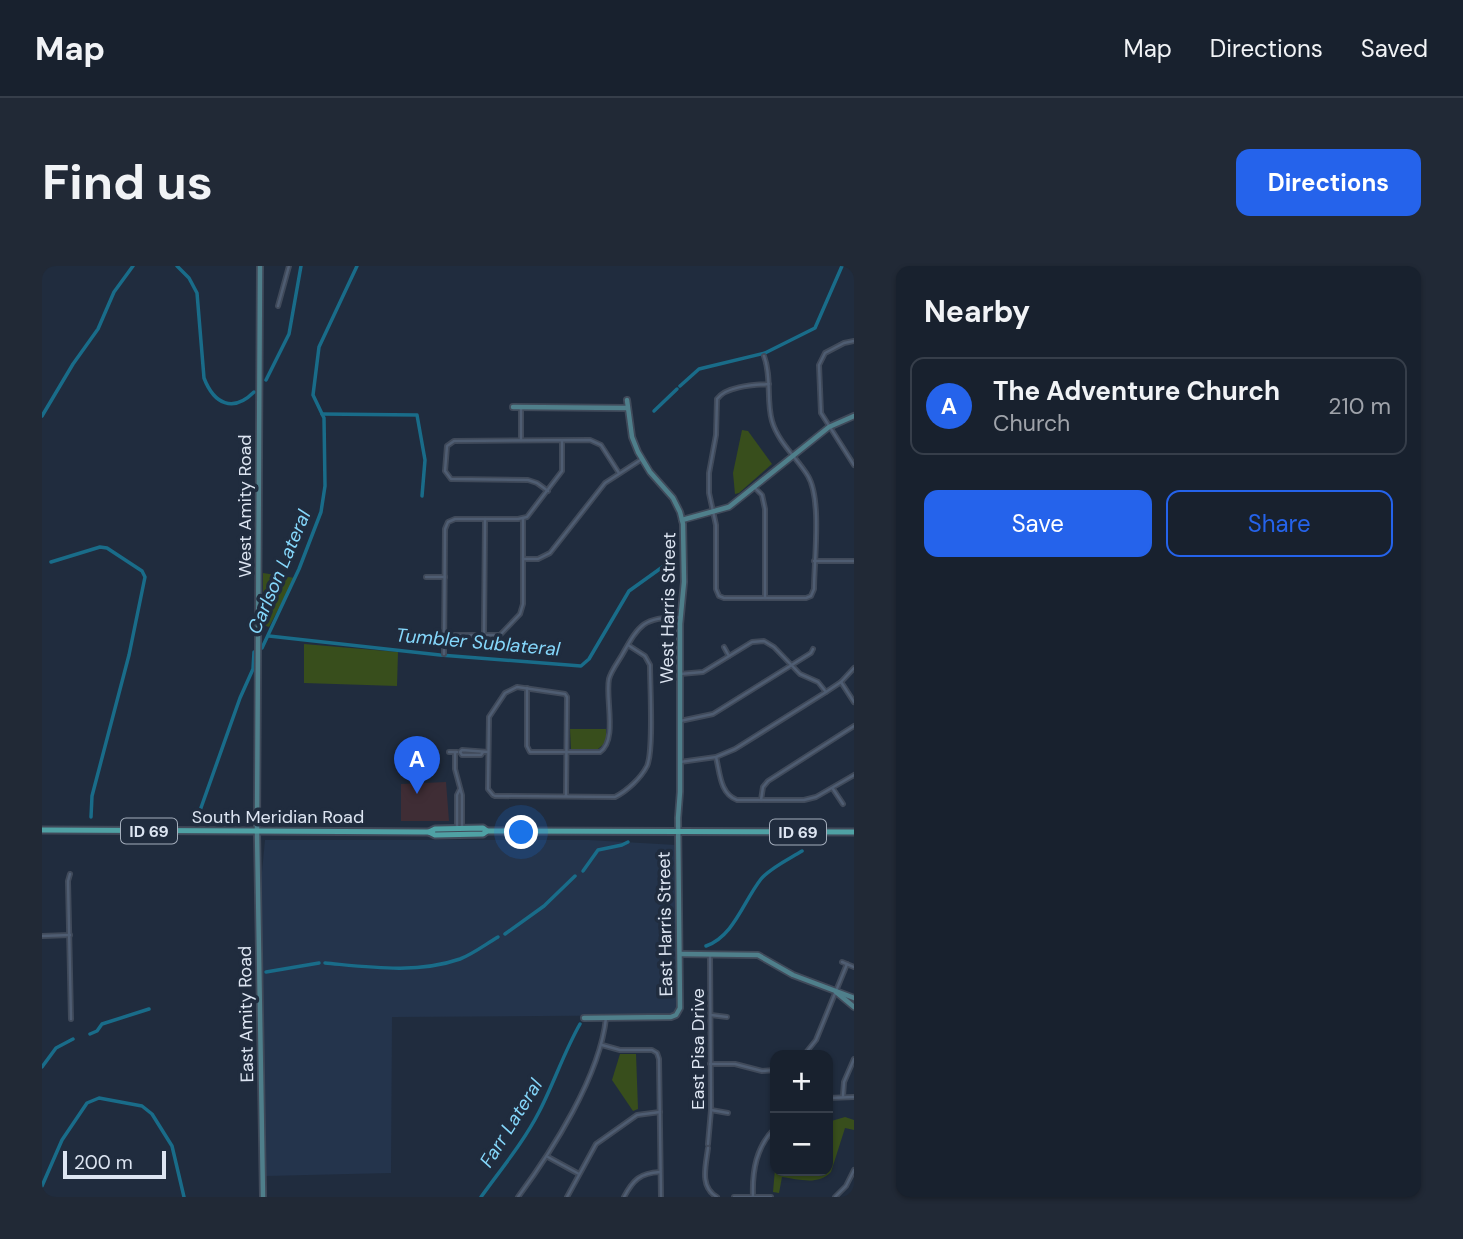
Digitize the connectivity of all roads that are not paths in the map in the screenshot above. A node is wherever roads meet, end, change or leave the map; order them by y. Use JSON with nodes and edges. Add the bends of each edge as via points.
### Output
{"nodes":[{"id":1,"x":260,"y":266,"type":"edge"},
{"id":2,"x":289,"y":266,"type":"edge"},
{"id":3,"x":278,"y":306,"type":"dead end"},
{"id":4,"x":854,"y":341,"type":"edge"},
{"id":5,"x":764,"y":356,"type":"dead end"},
{"id":6,"x":769,"y":384,"type":"junction"},
{"id":7,"x":627,"y":400,"type":"dead end"},
{"id":8,"x":513,"y":408,"type":"dead end"},
{"id":9,"x":521,"y":408,"type":"junction"},
{"id":10,"x":627,"y":408,"type":"junction"},
{"id":11,"x":854,"y":416,"type":"edge"},
{"id":12,"x":829,"y":427,"type":"junction"},
{"id":13,"x":521,"y":440,"type":"junction"},
{"id":14,"x":562,"y":440,"type":"junction"},
{"id":15,"x":793,"y":455,"type":"junction"},
{"id":16,"x":852,"y":455,"type":"edge"},
{"id":17,"x":642,"y":459,"type":"junction"},
{"id":18,"x":854,"y":465,"type":"edge"},
{"id":19,"x":619,"y":473,"type":"junction"},
{"id":20,"x":754,"y":487,"type":"junction"},
{"id":21,"x":548,"y":491,"type":"junction"},
{"id":22,"x":715,"y":512,"type":"junction"},
{"id":23,"x":523,"y":518,"type":"junction"},
{"id":24,"x":485,"y":519,"type":"junction"},
{"id":25,"x":682,"y":520,"type":"junction"},
{"id":26,"x":523,"y":559,"type":"junction"},
{"id":27,"x":814,"y":561,"type":"junction"},
{"id":28,"x":854,"y":561,"type":"edge"},
{"id":29,"x":426,"y":577,"type":"dead end"},
{"id":30,"x":445,"y":577,"type":"junction"},
{"id":31,"x":765,"y":598,"type":"junction"},
{"id":32,"x":680,"y":617,"type":"junction"},
{"id":33,"x":445,"y":635,"type":"junction"},
{"id":34,"x":484,"y":635,"type":"junction"},
{"id":35,"x":628,"y":645,"type":"junction"},
{"id":36,"x":724,"y":647,"type":"dead end"},
{"id":37,"x":813,"y":649,"type":"dead end"},
{"id":38,"x":444,"y":654,"type":"dead end"},
{"id":39,"x":730,"y":656,"type":"junction"},
{"id":40,"x":790,"y":666,"type":"junction"},
{"id":41,"x":854,"y":668,"type":"edge"},
{"id":42,"x":680,"y":674,"type":"junction"},
{"id":43,"x":841,"y":682,"type":"junction"},
{"id":44,"x":527,"y":688,"type":"junction"},
{"id":45,"x":826,"y":692,"type":"junction"},
{"id":46,"x":854,"y":702,"type":"edge"},
{"id":47,"x":680,"y":720,"type":"junction"},
{"id":48,"x":854,"y":726,"type":"edge"},
{"id":49,"x":449,"y":752,"type":"dead end"},
{"id":50,"x":455,"y":752,"type":"junction"},
{"id":51,"x":488,"y":752,"type":"junction"},
{"id":52,"x":566,"y":753,"type":"junction"},
{"id":53,"x":716,"y":757,"type":"junction"},
{"id":54,"x":680,"y":762,"type":"junction"},
{"id":55,"x":854,"y":775,"type":"edge"},
{"id":56,"x":833,"y":789,"type":"junction"},
{"id":57,"x":566,"y":796,"type":"junction"},
{"id":58,"x":761,"y":800,"type":"junction"},
{"id":59,"x":843,"y":804,"type":"dead end"},
{"id":60,"x":42,"y":830,"type":"edge"},
{"id":61,"x":257,"y":831,"type":"junction"},
{"id":62,"x":460,"y":831,"type":"junction"},
{"id":63,"x":678,"y":832,"type":"junction"},
{"id":64,"x":854,"y":832,"type":"edge"},
{"id":65,"x":70,"y":874,"type":"dead end"},
{"id":66,"x":70,"y":935,"type":"junction"},
{"id":67,"x":42,"y":936,"type":"edge"},
{"id":68,"x":680,"y":954,"type":"junction"},
{"id":69,"x":710,"y":954,"type":"junction"},
{"id":70,"x":842,"y":962,"type":"dead end"},
{"id":71,"x":847,"y":964,"type":"junction"},
{"id":72,"x":854,"y":968,"type":"edge"},
{"id":73,"x":835,"y":992,"type":"junction"},
{"id":74,"x":854,"y":998,"type":"edge"},
{"id":75,"x":854,"y":1007,"type":"edge"},
{"id":76,"x":711,"y":1015,"type":"junction"},
{"id":77,"x":727,"y":1017,"type":"dead end"},
{"id":78,"x":584,"y":1018,"type":"dead end"},
{"id":79,"x":606,"y":1018,"type":"junction"},
{"id":80,"x":71,"y":1019,"type":"dead end"},
{"id":81,"x":602,"y":1045,"type":"junction"},
{"id":82,"x":808,"y":1050,"type":"edge"},
{"id":83,"x":854,"y":1059,"type":"edge"},
{"id":84,"x":710,"y":1064,"type":"junction"},
{"id":85,"x":770,"y":1071,"type":"edge"},
{"id":86,"x":843,"y":1096,"type":"junction"},
{"id":87,"x":833,"y":1097,"type":"edge"},
{"id":88,"x":854,"y":1097,"type":"edge"},
{"id":89,"x":711,"y":1110,"type":"junction"},
{"id":90,"x":660,"y":1112,"type":"junction"},
{"id":91,"x":728,"y":1113,"type":"dead end"},
{"id":92,"x":770,"y":1134,"type":"edge"},
{"id":93,"x":548,"y":1157,"type":"junction"},
{"id":94,"x":854,"y":1170,"type":"edge"},
{"id":95,"x":660,"y":1171,"type":"junction"},
{"id":96,"x":579,"y":1174,"type":"junction"},
{"id":97,"x":753,"y":1196,"type":"edge"},
{"id":98,"x":263,"y":1197,"type":"edge"},
{"id":99,"x":518,"y":1197,"type":"edge"},
{"id":100,"x":567,"y":1197,"type":"edge"},
{"id":101,"x":624,"y":1197,"type":"edge"},
{"id":102,"x":661,"y":1197,"type":"edge"},
{"id":103,"x":717,"y":1197,"type":"edge"},
{"id":104,"x":734,"y":1197,"type":"edge"},
{"id":105,"x":771,"y":1197,"type":"edge"},
{"id":106,"x":835,"y":1197,"type":"edge"}],
"edges":[{"from":1,"to":61,"type":"street","name":"West Amity Road"},
{"from":2,"to":3,"type":"street"},
{"from":4,"to":12,"type":"street","via":[[822,356],[819,365],[819,403]]},
{"from":5,"to":6,"type":"street"},
{"from":6,"to":15,"type":"street","via":[[772,423]]},
{"from":6,"to":22,"type":"street","via":[[719,395],[709,473]]},
{"from":7,"to":10,"type":"street","name":"West Harris Street"},
{"from":8,"to":9,"type":"street"},
{"from":9,"to":10,"type":"street"},
{"from":9,"to":13,"type":"street"},
{"from":10,"to":17,"type":"street","name":"West Harris Street"},
{"from":11,"to":12,"type":"street"},
{"from":12,"to":15,"type":"street"},
{"from":12,"to":16,"type":"street"},
{"from":13,"to":14,"type":"street"},
{"from":13,"to":21,"type":"street","via":[[454,441],[446,449],[445,471],[454,480],[528,480]]},
{"from":14,"to":19,"type":"street","via":[[596,441]]},
{"from":14,"to":21,"type":"street","via":[[562,471]]},
{"from":15,"to":20,"type":"street"},
{"from":15,"to":27,"type":"street","via":[[815,496]]},
{"from":16,"to":18,"type":"street"},
{"from":17,"to":19,"type":"street"},
{"from":17,"to":25,"type":"street","name":"West Harris Street","via":[[673,498]]},
{"from":19,"to":26,"type":"street","via":[[598,491],[550,553]]},
{"from":20,"to":22,"type":"street"},
{"from":20,"to":31,"type":"street","via":[[762,495],[765,509]]},
{"from":21,"to":23,"type":"street"},
{"from":22,"to":25,"type":"street"},
{"from":22,"to":31,"type":"street","via":[[719,596]]},
{"from":23,"to":24,"type":"street"},
{"from":23,"to":26,"type":"street"},
{"from":24,"to":30,"type":"street","via":[[448,522]]},
{"from":24,"to":34,"type":"street"},
{"from":25,"to":32,"type":"street","name":"West Harris Street"},
{"from":26,"to":34,"type":"street","via":[[522,609],[500,635]]},
{"from":27,"to":28,"type":"street"},
{"from":27,"to":31,"type":"street","via":[[811,596]]},
{"from":29,"to":30,"type":"street"},
{"from":30,"to":33,"type":"street"},
{"from":32,"to":35,"type":"street","via":[[647,621]]},
{"from":32,"to":42,"type":"street","name":"West Harris Street"},
{"from":33,"to":34,"type":"street"},
{"from":33,"to":38,"type":"street"},
{"from":35,"to":52,"type":"street","via":[[609,680],[609,738],[604,749]]},
{"from":35,"to":57,"type":"street","via":[[645,656],[650,666],[649,764],[615,797]]},
{"from":36,"to":39,"type":"street"},
{"from":37,"to":40,"type":"street"},
{"from":39,"to":40,"type":"street","via":[[752,642],[764,641]]},
{"from":39,"to":42,"type":"street","via":[[703,672]]},
{"from":40,"to":45,"type":"street"},
{"from":40,"to":47,"type":"street","via":[[713,714]]},
{"from":41,"to":43,"type":"street"},
{"from":42,"to":47,"type":"street","name":"West Harris Street"},
{"from":43,"to":45,"type":"street"},
{"from":43,"to":46,"type":"street"},
{"from":44,"to":51,"type":"street","via":[[508,690],[489,715]]},
{"from":44,"to":52,"type":"street","via":[[567,697]]},
{"from":44,"to":52,"type":"street","via":[[530,752]]},
{"from":45,"to":53,"type":"street"},
{"from":47,"to":54,"type":"street","name":"West Harris Street"},
{"from":48,"to":58,"type":"street","via":[[768,780]]},
{"from":49,"to":50,"type":"street"},
{"from":50,"to":51,"type":"street"},
{"from":50,"to":62,"type":"street"},
{"from":51,"to":57,"type":"street","via":[[489,793]]},
{"from":52,"to":57,"type":"street"},
{"from":53,"to":54,"type":"street"},
{"from":53,"to":58,"type":"street","via":[[729,797]]},
{"from":54,"to":63,"type":"street","name":"West Harris Street"},
{"from":55,"to":56,"type":"street"},
{"from":56,"to":58,"type":"street","via":[[804,800]]},
{"from":56,"to":59,"type":"street"},
{"from":60,"to":61,"type":"main road","name":"South Meridian Road","number":"ID 69"},
{"from":61,"to":62,"type":"main road","name":"South Meridian Road","number":"ID 69"},
{"from":61,"to":98,"type":"street","name":"East Amity Road"},
{"from":62,"to":63,"type":"main road","name":"South Meridian Road","number":"ID 69"},
{"from":63,"to":64,"type":"main road","name":"South Meridian Road","number":"ID 69"},
{"from":63,"to":68,"type":"street","name":"East Harris Street"},
{"from":65,"to":66,"type":"street"},
{"from":66,"to":67,"type":"street"},
{"from":66,"to":80,"type":"street"},
{"from":68,"to":69,"type":"street"},
{"from":68,"to":79,"type":"street","name":"East Harris Street","via":[[681,1008],[676,1015]]},
{"from":69,"to":73,"type":"street","via":[[758,955]]},
{"from":69,"to":76,"type":"street","name":"East Pisa Drive"},
{"from":70,"to":71,"type":"street"},
{"from":71,"to":72,"type":"street"},
{"from":71,"to":73,"type":"street"},
{"from":73,"to":74,"type":"street"},
{"from":73,"to":75,"type":"street"},
{"from":73,"to":82,"type":"street"},
{"from":76,"to":77,"type":"street"},
{"from":76,"to":84,"type":"street","name":"East Pisa Drive"},
{"from":78,"to":79,"type":"street"},
{"from":79,"to":81,"type":"street"},
{"from":81,"to":90,"type":"street","via":[[657,1053]]},
{"from":81,"to":93,"type":"street"},
{"from":83,"to":86,"type":"street"},
{"from":84,"to":85,"type":"street"},
{"from":84,"to":89,"type":"street","name":"East Pisa Drive"},
{"from":86,"to":87,"type":"street"},
{"from":86,"to":88,"type":"street"},
{"from":89,"to":91,"type":"street"},
{"from":89,"to":103,"type":"street","name":"East Pisa Drive","via":[[705,1185]]},
{"from":90,"to":95,"type":"street"},
{"from":90,"to":96,"type":"street","via":[[640,1114],[610,1133],[596,1144]]},
{"from":92,"to":97,"type":"street","via":[[755,1163]]},
{"from":93,"to":96,"type":"street"},
{"from":93,"to":99,"type":"street"},
{"from":94,"to":106,"type":"street"},
{"from":95,"to":101,"type":"street","via":[[637,1178]]},
{"from":95,"to":102,"type":"street"},
{"from":96,"to":100,"type":"street"},
{"from":97,"to":104,"type":"street"},
{"from":97,"to":105,"type":"street"}]}
